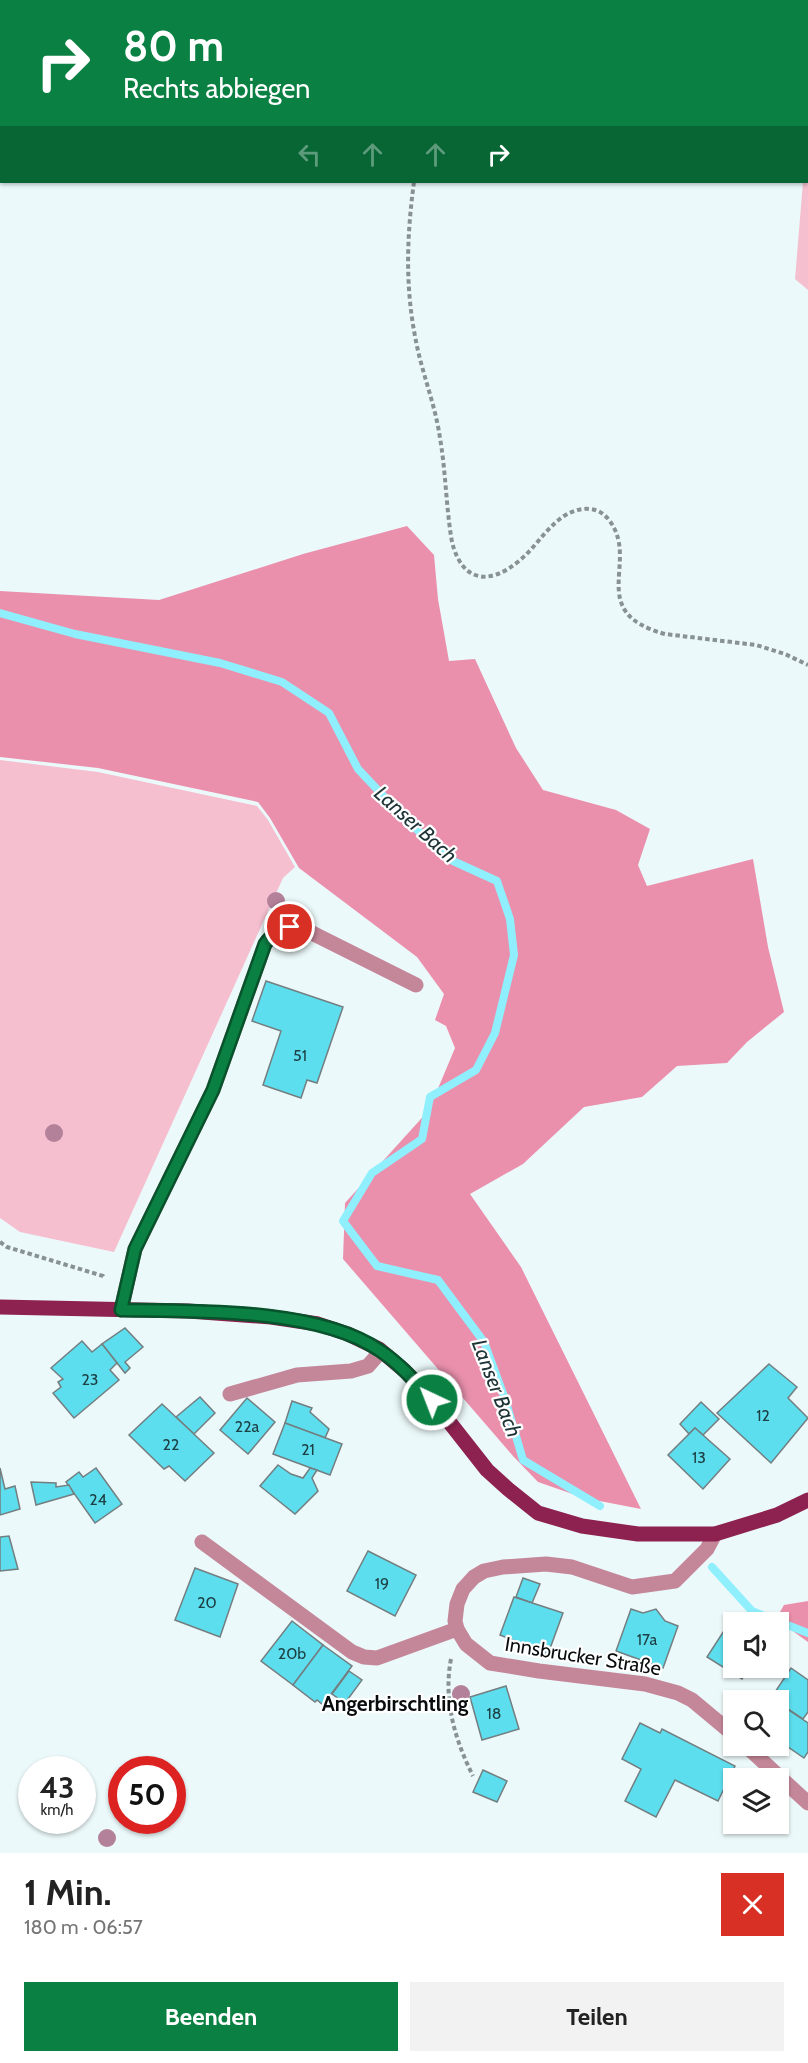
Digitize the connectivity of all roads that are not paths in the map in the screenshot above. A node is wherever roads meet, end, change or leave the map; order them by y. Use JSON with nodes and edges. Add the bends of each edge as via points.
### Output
{"nodes":[{"id":1,"x":416,"y":985,"type":"dead end"},
{"id":2,"x":0,"y":1307,"type":"edge"},
{"id":3,"x":121,"y":1310,"type":"junction"},
{"id":4,"x":381,"y":1351,"type":"junction"},
{"id":5,"x":230,"y":1394,"type":"dead end"},
{"id":6,"x":808,"y":1500,"type":"edge"},
{"id":7,"x":715,"y":1534,"type":"junction"},
{"id":8,"x":202,"y":1542,"type":"dead end"},
{"id":9,"x":458,"y":1633,"type":"junction"},
{"id":10,"x":723,"y":1726,"type":"edge"},
{"id":11,"x":757,"y":1756,"type":"edge"},
{"id":12,"x":808,"y":1803,"type":"edge"}],
"edges":[{"from":1,"to":3,"type":"street","via":[[304,929],[290,927],[270,936],[213,1090],[135,1249]]},
{"from":2,"to":3,"type":"main road"},
{"from":3,"to":4,"type":"main road","via":[[271,1317],[318,1324]]},
{"from":4,"to":5,"type":"street","via":[[368,1366],[351,1371],[297,1375]]},
{"from":4,"to":7,"type":"main road","via":[[432,1400],[487,1470],[538,1513],[582,1526],[638,1534]]},
{"from":6,"to":7,"type":"main road","via":[[777,1515]]},
{"from":7,"to":9,"type":"street","via":[[707,1549],[675,1581],[632,1587],[566,1566],[495,1568],[474,1577],[463,1589],[455,1612]]},
{"from":8,"to":9,"type":"street","via":[[364,1657],[377,1658]]},
{"from":9,"to":10,"type":"street","name":"Innsbrucker Straße","via":[[479,1657],[498,1665],[645,1684],[692,1700]]},
{"from":11,"to":12,"type":"street"}]}
